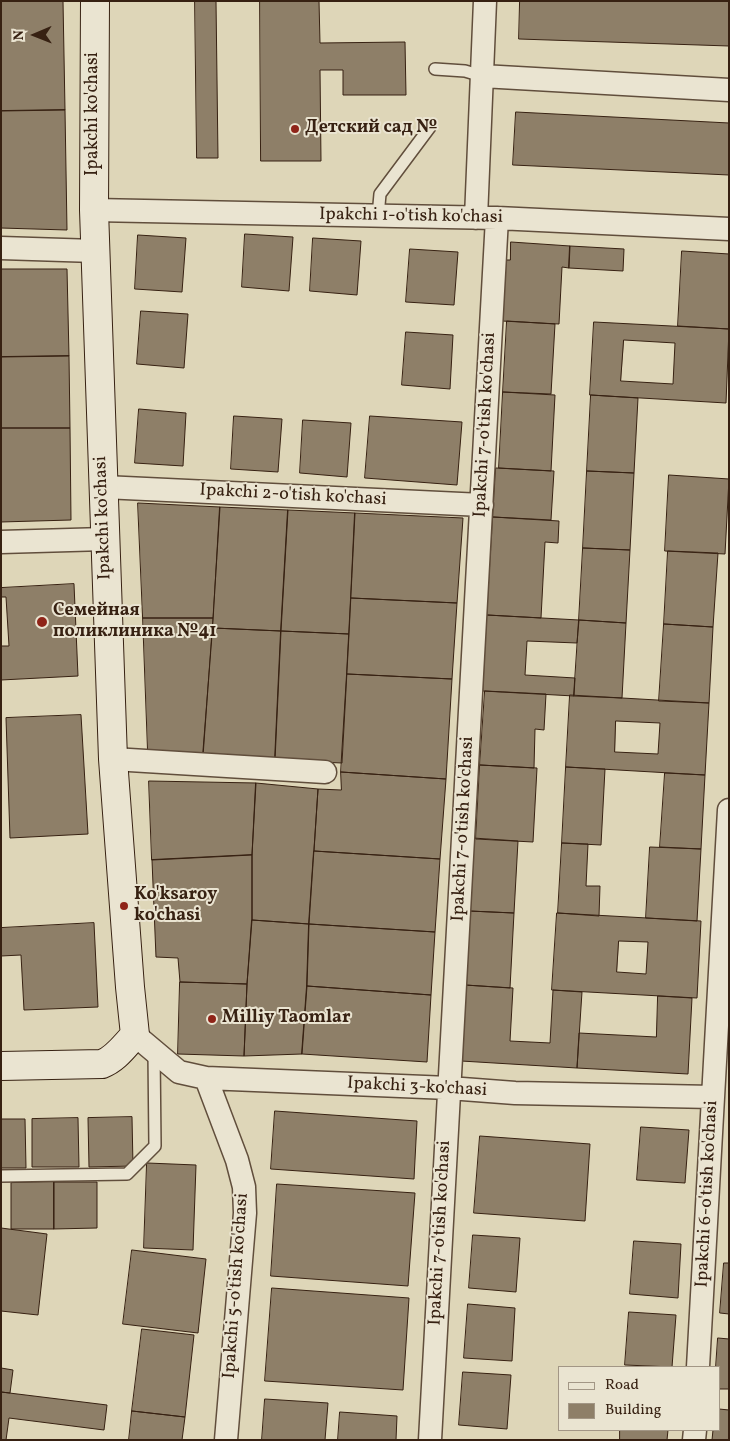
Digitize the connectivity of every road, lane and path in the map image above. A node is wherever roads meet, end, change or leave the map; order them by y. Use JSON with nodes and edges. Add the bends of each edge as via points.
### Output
{"nodes":[{"id":1,"x":95,"y":1,"type":"edge"},
{"id":2,"x":485,"y":1,"type":"edge"},
{"id":3,"x":434,"y":69,"type":"dead end"},
{"id":4,"x":482,"y":76,"type":"junction"},
{"id":5,"x":729,"y":90,"type":"edge"},
{"id":6,"x":430,"y":127,"type":"dead end"},
{"id":7,"x":94,"y":210,"type":"junction"},
{"id":8,"x":378,"y":216,"type":"junction"},
{"id":9,"x":487,"y":218,"type":"junction"},
{"id":10,"x":729,"y":229,"type":"edge"},
{"id":11,"x":1,"y":248,"type":"edge"},
{"id":12,"x":95,"y":251,"type":"junction"},
{"id":13,"x":104,"y":487,"type":"junction"},
{"id":14,"x":482,"y":505,"type":"junction"},
{"id":15,"x":105,"y":539,"type":"junction"},
{"id":16,"x":1,"y":542,"type":"edge"},
{"id":17,"x":113,"y":759,"type":"junction"},
{"id":18,"x":325,"y":772,"type":"dead end"},
{"id":19,"x":729,"y":810,"type":"edge"},
{"id":20,"x":145,"y":1043,"type":"junction"},
{"id":21,"x":1,"y":1047,"type":"edge"},
{"id":22,"x":1,"y":1066,"type":"edge"},
{"id":23,"x":206,"y":1078,"type":"junction"},
{"id":24,"x":449,"y":1088,"type":"junction"},
{"id":25,"x":713,"y":1098,"type":"junction"},
{"id":26,"x":1,"y":1176,"type":"edge"},
{"id":27,"x":698,"y":1366,"type":"edge"},
{"id":28,"x":226,"y":1440,"type":"edge"},
{"id":29,"x":430,"y":1440,"type":"edge"}],
"edges":[{"from":1,"to":7,"type":"main road","name":"Ipakchi ko'chasi"},
{"from":2,"to":4,"type":"street","name":"Ipakchi 7-o'tish ko'chasi"},
{"from":3,"to":4,"type":"lane","via":[[466,71]]},
{"from":4,"to":5,"type":"street"},
{"from":4,"to":9,"type":"street","name":"Ipakchi 7-o'tish ko'chasi"},
{"from":6,"to":8,"type":"lane","via":[[380,194]]},
{"from":7,"to":8,"type":"street","name":"Ipakchi 1-o'tish ko'chasi"},
{"from":7,"to":12,"type":"main road","name":"Ipakchi ko'chasi"},
{"from":8,"to":9,"type":"street","name":"Ipakchi 1-o'tish ko'chasi"},
{"from":9,"to":10,"type":"street","name":"Ipakchi 1-o'tish ko'chasi"},
{"from":9,"to":14,"type":"street","name":"Ipakchi 7-o'tish ko'chasi"},
{"from":11,"to":12,"type":"street"},
{"from":12,"to":13,"type":"main road","name":"Ipakchi ko'chasi"},
{"from":13,"to":14,"type":"street","name":"Ipakchi 2-o'tish ko'chasi"},
{"from":13,"to":15,"type":"main road","name":"Ipakchi ko'chasi"},
{"from":14,"to":24,"type":"street","name":"Ipakchi 7-o'tish ko'chasi"},
{"from":15,"to":16,"type":"street"},
{"from":15,"to":17,"type":"main road","name":"Ipakchi ko'chasi"},
{"from":17,"to":18,"type":"street"},
{"from":17,"to":20,"type":"main road","name":"Ipakchi ko'chasi","via":[[130,987]]},
{"from":19,"to":25,"type":"street","name":"Ipakchi 6-o'tish ko'chasi"},
{"from":20,"to":21,"type":"main road"},
{"from":20,"to":22,"type":"main road","via":[[102,1064]]},
{"from":20,"to":23,"type":"street","name":"Ipakchi 3-ko'chasi","via":[[179,1072]]},
{"from":20,"to":26,"type":"lane","via":[[155,1146],[126,1174]]},
{"from":23,"to":24,"type":"street","name":"Ipakchi 3-ko'chasi"},
{"from":23,"to":28,"type":"street","name":"Ipakchi 5-o'tish ko'chasi","via":[[244,1187],[245,1213]]},
{"from":24,"to":25,"type":"street","name":"Ipakchi 3-ko'chasi","via":[[515,1094]]},
{"from":24,"to":29,"type":"street","name":"Ipakchi 7-o'tish ko'chasi"},
{"from":25,"to":27,"type":"street","name":"Ipakchi 6-o'tish ko'chasi"}]}
